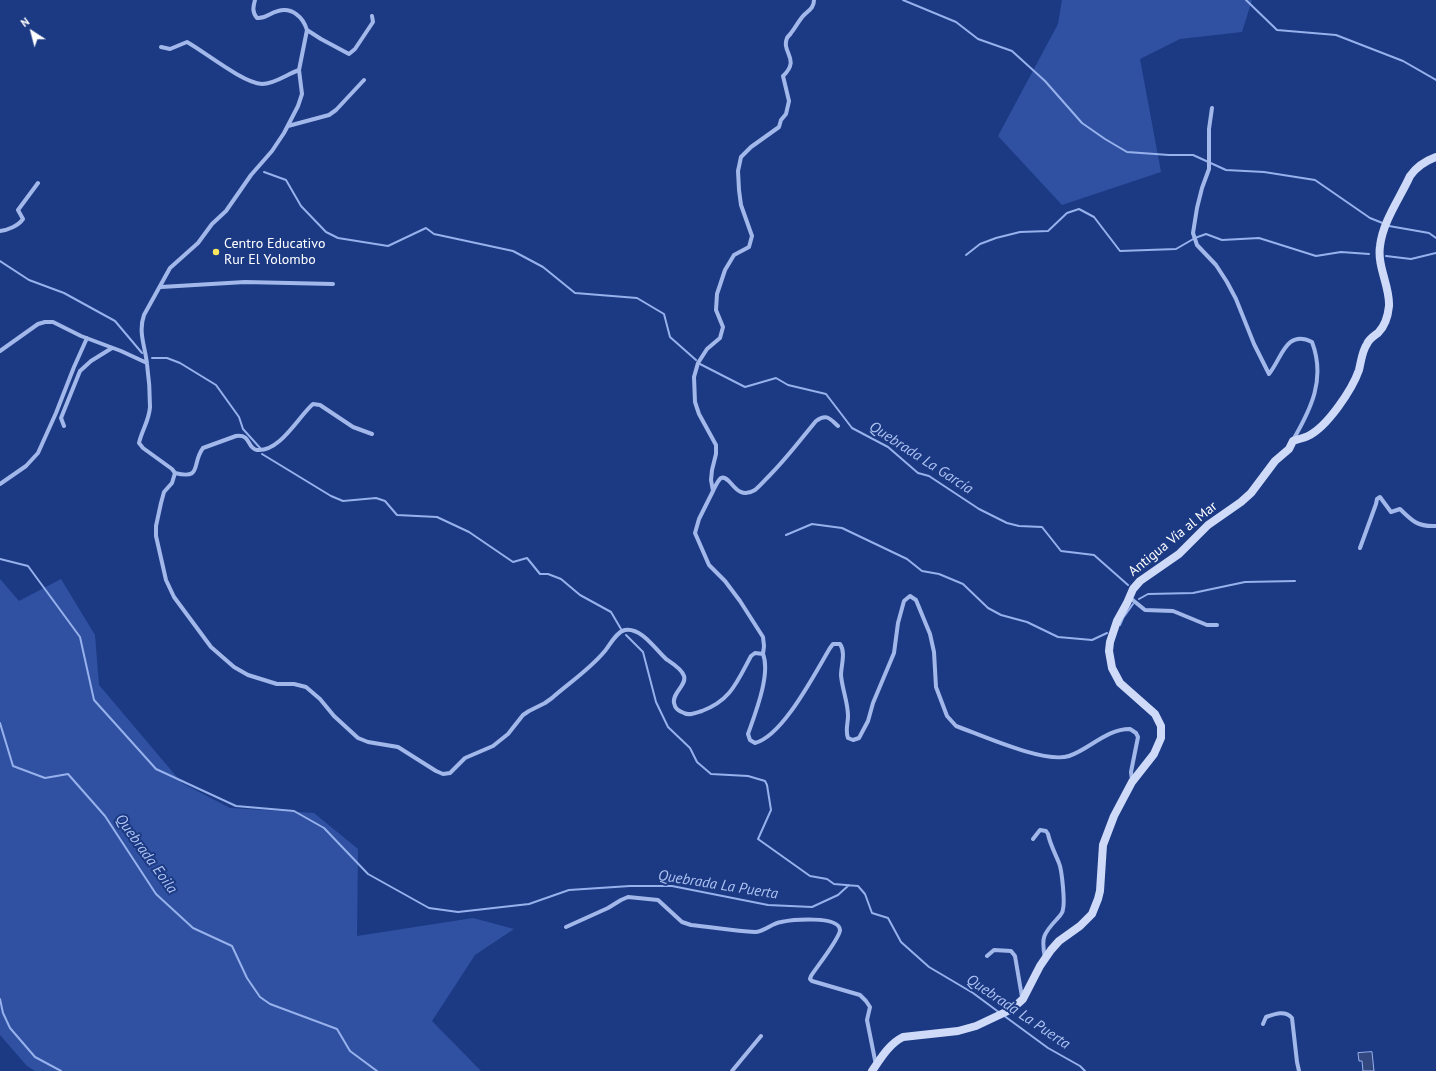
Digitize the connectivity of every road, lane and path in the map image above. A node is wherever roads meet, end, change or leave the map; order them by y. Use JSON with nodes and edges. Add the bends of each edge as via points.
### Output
{"nodes":[{"id":1,"x":255,"y":0,"type":"edge"},
{"id":2,"x":814,"y":0,"type":"edge"},
{"id":3,"x":372,"y":16,"type":"dead end"},
{"id":4,"x":307,"y":30,"type":"junction"},
{"id":5,"x":161,"y":47,"type":"dead end"},
{"id":6,"x":300,"y":70,"type":"junction"},
{"id":7,"x":364,"y":80,"type":"dead end"},
{"id":8,"x":1212,"y":108,"type":"dead end"},
{"id":9,"x":288,"y":126,"type":"junction"},
{"id":10,"x":1436,"y":157,"type":"edge"},
{"id":11,"x":38,"y":183,"type":"dead end"},
{"id":12,"x":0,"y":231,"type":"edge"},
{"id":13,"x":333,"y":284,"type":"dead end"},
{"id":14,"x":161,"y":287,"type":"junction"},
{"id":15,"x":87,"y":338,"type":"junction"},
{"id":16,"x":112,"y":348,"type":"junction"},
{"id":17,"x":0,"y":350,"type":"edge"},
{"id":18,"x":147,"y":363,"type":"junction"},
{"id":19,"x":64,"y":426,"type":"dead end"},
{"id":20,"x":838,"y":426,"type":"dead end"},
{"id":21,"x":372,"y":434,"type":"dead end"},
{"id":22,"x":1293,"y":441,"type":"junction"},
{"id":23,"x":175,"y":473,"type":"junction"},
{"id":24,"x":0,"y":484,"type":"edge"},
{"id":25,"x":713,"y":491,"type":"junction"},
{"id":26,"x":1436,"y":526,"type":"edge"},
{"id":27,"x":1360,"y":548,"type":"dead end"},
{"id":28,"x":1129,"y":597,"type":"junction"},
{"id":29,"x":1217,"y":625,"type":"dead end"},
{"id":30,"x":763,"y":654,"type":"junction"},
{"id":31,"x":1132,"y":782,"type":"junction"},
{"id":32,"x":1033,"y":839,"type":"dead end"},
{"id":33,"x":566,"y":927,"type":"dead end"},
{"id":34,"x":987,"y":956,"type":"dead end"},
{"id":35,"x":1045,"y":958,"type":"junction"},
{"id":36,"x":1023,"y":999,"type":"junction"},
{"id":37,"x":1263,"y":1024,"type":"dead end"},
{"id":38,"x":761,"y":1036,"type":"dead end"},
{"id":39,"x":874,"y":1068,"type":"edge"},
{"id":40,"x":732,"y":1071,"type":"edge"},
{"id":41,"x":1299,"y":1071,"type":"edge"}],
"edges":[{"from":1,"to":4,"type":"street","via":[[252,7],[257,18],[262,19],[286,10],[300,16]]},
{"from":2,"to":25,"type":"street","via":[[811,9],[803,15],[787,38],[792,63],[783,76],[789,101],[786,114],[779,127],[741,157],[738,170],[741,205],[752,236],[749,248],[734,255],[725,270],[717,294],[716,310],[723,327],[720,338],[698,363],[694,377],[695,402],[716,445],[711,480]]},
{"from":3,"to":4,"type":"street","via":[[373,22],[349,54]]},
{"from":4,"to":6,"type":"street"},
{"from":5,"to":6,"type":"street","via":[[170,49],[187,42],[235,72],[262,84]]},
{"from":6,"to":9,"type":"street","via":[[302,94]]},
{"from":7,"to":9,"type":"street","via":[[336,110]]},
{"from":8,"to":22,"type":"street","via":[[1209,169],[1197,208],[1193,234],[1197,245],[1216,265],[1227,282],[1268,374],[1289,342],[1294,339],[1312,342],[1316,352],[1316,388],[1307,417]]},
{"from":9,"to":14,"type":"street","via":[[226,211],[198,243],[170,268]]},
{"from":10,"to":22,"type":"main road","name":"Antigua Vía al Mar","via":[[1425,161],[1410,176],[1380,244],[1389,301],[1384,326],[1364,349],[1353,384],[1343,401],[1330,417],[1308,436]]},
{"from":11,"to":12,"type":"street","via":[[18,210],[22,221],[12,228]]},
{"from":13,"to":14,"type":"street","via":[[245,282]]},
{"from":14,"to":18,"type":"street","via":[[141,323]]},
{"from":15,"to":16,"type":"street"},
{"from":15,"to":17,"type":"street","via":[[53,322],[45,322]]},
{"from":15,"to":24,"type":"street","via":[[38,453],[26,466]]},
{"from":16,"to":18,"type":"street"},
{"from":16,"to":19,"type":"street","via":[[80,371],[61,418]]},
{"from":18,"to":23,"type":"street","via":[[150,408],[148,422],[139,443]]},
{"from":20,"to":25,"type":"street","via":[[827,417],[816,421],[779,466],[754,490],[742,493],[723,477]]},
{"from":21,"to":23,"type":"street","via":[[353,427],[320,405],[313,404],[271,448],[257,450],[252,448],[246,437],[236,436],[203,448],[192,474],[187,476]]},
{"from":22,"to":28,"type":"main road","name":"Antigua Vía al Mar","via":[[1251,493],[1208,525],[1179,554],[1140,581]]},
{"from":23,"to":30,"type":"street","via":[[172,483],[162,497],[156,526],[161,562],[174,597],[211,647],[248,675],[277,684],[306,687],[358,738],[398,747],[443,774],[450,773],[465,758],[487,749],[504,737],[529,711],[552,698],[600,658],[623,631],[630,630],[648,640],[682,671],[684,680],[675,695],[674,703],[678,711],[687,714],[710,708],[723,700],[732,691],[750,656],[755,653]]},
{"from":25,"to":30,"type":"street","via":[[699,519],[695,534],[709,565],[740,601],[763,637]]},
{"from":26,"to":27,"type":"street","via":[[1412,521],[1398,508],[1391,512],[1380,497],[1377,499]]},
{"from":28,"to":29,"type":"street","via":[[1145,610],[1173,611],[1207,625]]},
{"from":28,"to":31,"type":"main road","name":"Antigua Vía al Mar","via":[[1112,632],[1109,651],[1111,664],[1120,683],[1159,719],[1162,731],[1154,754]]},
{"from":30,"to":31,"type":"street","via":[[765,670],[761,695],[748,734],[750,740],[760,742],[782,723],[830,648],[837,643],[843,650],[841,676],[847,702],[846,732],[848,738],[859,738],[894,653],[904,601],[910,596],[914,597],[933,646],[936,687],[947,716],[956,726],[1034,754],[1059,759],[1117,731],[1130,729],[1138,737],[1131,772]]},
{"from":31,"to":35,"type":"main road","name":"Antigua Vía al Mar","via":[[1114,816],[1103,845],[1100,891],[1092,914],[1059,941]]},
{"from":32,"to":35,"type":"street","via":[[1040,830],[1048,834],[1059,863],[1062,886],[1064,909],[1044,934]]},
{"from":33,"to":39,"type":"street","via":[[628,897],[660,902],[675,917],[691,925],[757,932],[780,922],[833,922],[840,930],[838,937],[810,979],[860,996],[866,1001],[870,1007],[867,1020]]},
{"from":34,"to":36,"type":"street","via":[[994,950],[1012,951]]},
{"from":35,"to":36,"type":"main road","name":"Antigua Vía al Mar"},
{"from":36,"to":39,"type":"main road","name":"Antigua Vía al Mar","via":[[1006,1012],[976,1026],[896,1040]]},
{"from":37,"to":41,"type":"street","via":[[1266,1017],[1278,1013],[1286,1013],[1292,1018]]},
{"from":38,"to":40,"type":"street"}]}
